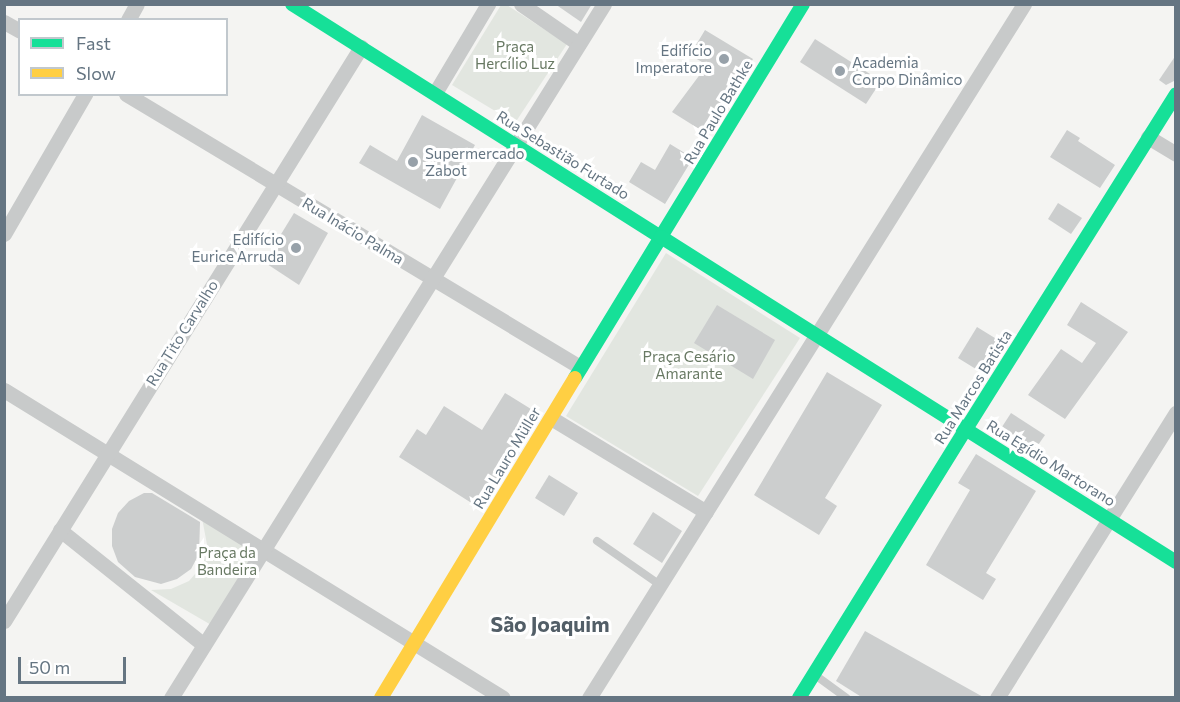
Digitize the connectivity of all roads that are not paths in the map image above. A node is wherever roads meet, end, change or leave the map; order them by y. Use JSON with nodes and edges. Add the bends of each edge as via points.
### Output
{"nodes":[{"id":1,"x":137,"y":4,"type":"edge"},
{"id":2,"x":292,"y":4,"type":"edge"},
{"id":3,"x":488,"y":4,"type":"edge"},
{"id":4,"x":521,"y":4,"type":"edge"},
{"id":5,"x":604,"y":4,"type":"edge"},
{"id":6,"x":803,"y":4,"type":"edge"},
{"id":7,"x":1024,"y":4,"type":"edge"},
{"id":8,"x":129,"y":18,"type":"edge"},
{"id":9,"x":4,"y":22,"type":"edge"},
{"id":10,"x":18,"y":30,"type":"edge"},
{"id":11,"x":579,"y":44,"type":"junction"},
{"id":12,"x":361,"y":47,"type":"junction"},
{"id":13,"x":435,"y":93,"type":"junction"},
{"id":14,"x":1176,"y":94,"type":"edge"},
{"id":15,"x":84,"y":96,"type":"edge"},
{"id":16,"x":129,"y":96,"type":"edge"},
{"id":17,"x":1148,"y":137,"type":"junction"},
{"id":18,"x":515,"y":144,"type":"junction"},
{"id":19,"x":1176,"y":154,"type":"edge"},
{"id":20,"x":276,"y":184,"type":"junction"},
{"id":21,"x":4,"y":234,"type":"edge"},
{"id":22,"x":661,"y":237,"type":"junction"},
{"id":23,"x":434,"y":279,"type":"junction"},
{"id":24,"x":816,"y":334,"type":"junction"},
{"id":25,"x":580,"y":367,"type":"junction"},
{"id":26,"x":4,"y":390,"type":"edge"},
{"id":27,"x":1176,"y":413,"type":"edge"},
{"id":28,"x":551,"y":418,"type":"junction"},
{"id":29,"x":966,"y":429,"type":"junction"},
{"id":30,"x":107,"y":452,"type":"junction"},
{"id":31,"x":706,"y":512,"type":"junction"},
{"id":32,"x":1108,"y":518,"type":"junction"},
{"id":33,"x":60,"y":530,"type":"junction"},
{"id":34,"x":597,"y":542,"type":"dead end"},
{"id":35,"x":263,"y":551,"type":"junction"},
{"id":36,"x":1176,"y":562,"type":"edge"},
{"id":37,"x":660,"y":585,"type":"junction"},
{"id":38,"x":4,"y":621,"type":"edge"},
{"id":39,"x":415,"y":642,"type":"junction"},
{"id":40,"x":204,"y":645,"type":"junction"},
{"id":41,"x":814,"y":674,"type":"junction"},
{"id":42,"x":171,"y":698,"type":"edge"},
{"id":43,"x":381,"y":698,"type":"edge"},
{"id":44,"x":503,"y":698,"type":"edge"},
{"id":45,"x":589,"y":698,"type":"edge"},
{"id":46,"x":799,"y":698,"type":"edge"},
{"id":47,"x":847,"y":698,"type":"edge"},
{"id":48,"x":997,"y":698,"type":"edge"}],
"edges":[{"from":1,"to":8,"type":"street"},
{"from":2,"to":12,"type":"main road","name":"Rua Sebastião Furtado"},
{"from":3,"to":13,"type":"street"},
{"from":4,"to":11,"type":"street"},
{"from":5,"to":11,"type":"street"},
{"from":6,"to":22,"type":"main road","name":"Rua Paulo Bathke"},
{"from":7,"to":24,"type":"street"},
{"from":9,"to":10,"type":"street"},
{"from":11,"to":18,"type":"street"},
{"from":12,"to":13,"type":"main road","name":"Rua Sebastião Furtado"},
{"from":12,"to":20,"type":"street","name":"Rua Tito Carvalho"},
{"from":13,"to":18,"type":"main road","name":"Rua Sebastião Furtado"},
{"from":14,"to":17,"type":"main road","name":"Rua Marcos Batista"},
{"from":15,"to":21,"type":"street"},
{"from":16,"to":20,"type":"street","name":"Rua Inácio Palma"},
{"from":17,"to":19,"type":"street"},
{"from":17,"to":29,"type":"main road","name":"Rua Marcos Batista"},
{"from":18,"to":22,"type":"main road","name":"Rua Sebastião Furtado"},
{"from":18,"to":23,"type":"street"},
{"from":20,"to":23,"type":"street","name":"Rua Inácio Palma"},
{"from":20,"to":30,"type":"street","name":"Rua Tito Carvalho"},
{"from":22,"to":24,"type":"main road","name":"Rua Sebastião Furtado"},
{"from":22,"to":25,"type":"main road","name":"Rua Lauro Müller"},
{"from":23,"to":25,"type":"street","name":"Rua Inácio Palma"},
{"from":23,"to":35,"type":"street"},
{"from":24,"to":29,"type":"main road","name":"Rua Egídio Martorano"},
{"from":24,"to":31,"type":"street"},
{"from":25,"to":28,"type":"main road","name":"Rua Lauro Müller"},
{"from":26,"to":30,"type":"street"},
{"from":27,"to":32,"type":"street"},
{"from":28,"to":31,"type":"street"},
{"from":28,"to":39,"type":"main road","name":"Rua Lauro Müller"},
{"from":29,"to":32,"type":"main road","name":"Rua Egídio Martorano"},
{"from":29,"to":41,"type":"main road","name":"Rua Marcos Batista"},
{"from":30,"to":33,"type":"street","name":"Rua Tito Carvalho"},
{"from":30,"to":35,"type":"street"},
{"from":31,"to":37,"type":"street"},
{"from":32,"to":36,"type":"main road","name":"Rua Egídio Martorano"},
{"from":32,"to":48,"type":"street"},
{"from":33,"to":38,"type":"street","name":"Rua Tito Carvalho"},
{"from":33,"to":40,"type":"street"},
{"from":34,"to":37,"type":"lane"},
{"from":35,"to":39,"type":"street"},
{"from":35,"to":40,"type":"street"},
{"from":37,"to":45,"type":"street"},
{"from":39,"to":43,"type":"main road","name":"Rua Lauro Müller"},
{"from":39,"to":44,"type":"street"},
{"from":40,"to":42,"type":"street"},
{"from":41,"to":46,"type":"main road","name":"Rua Marcos Batista"},
{"from":41,"to":47,"type":"lane"}]}
